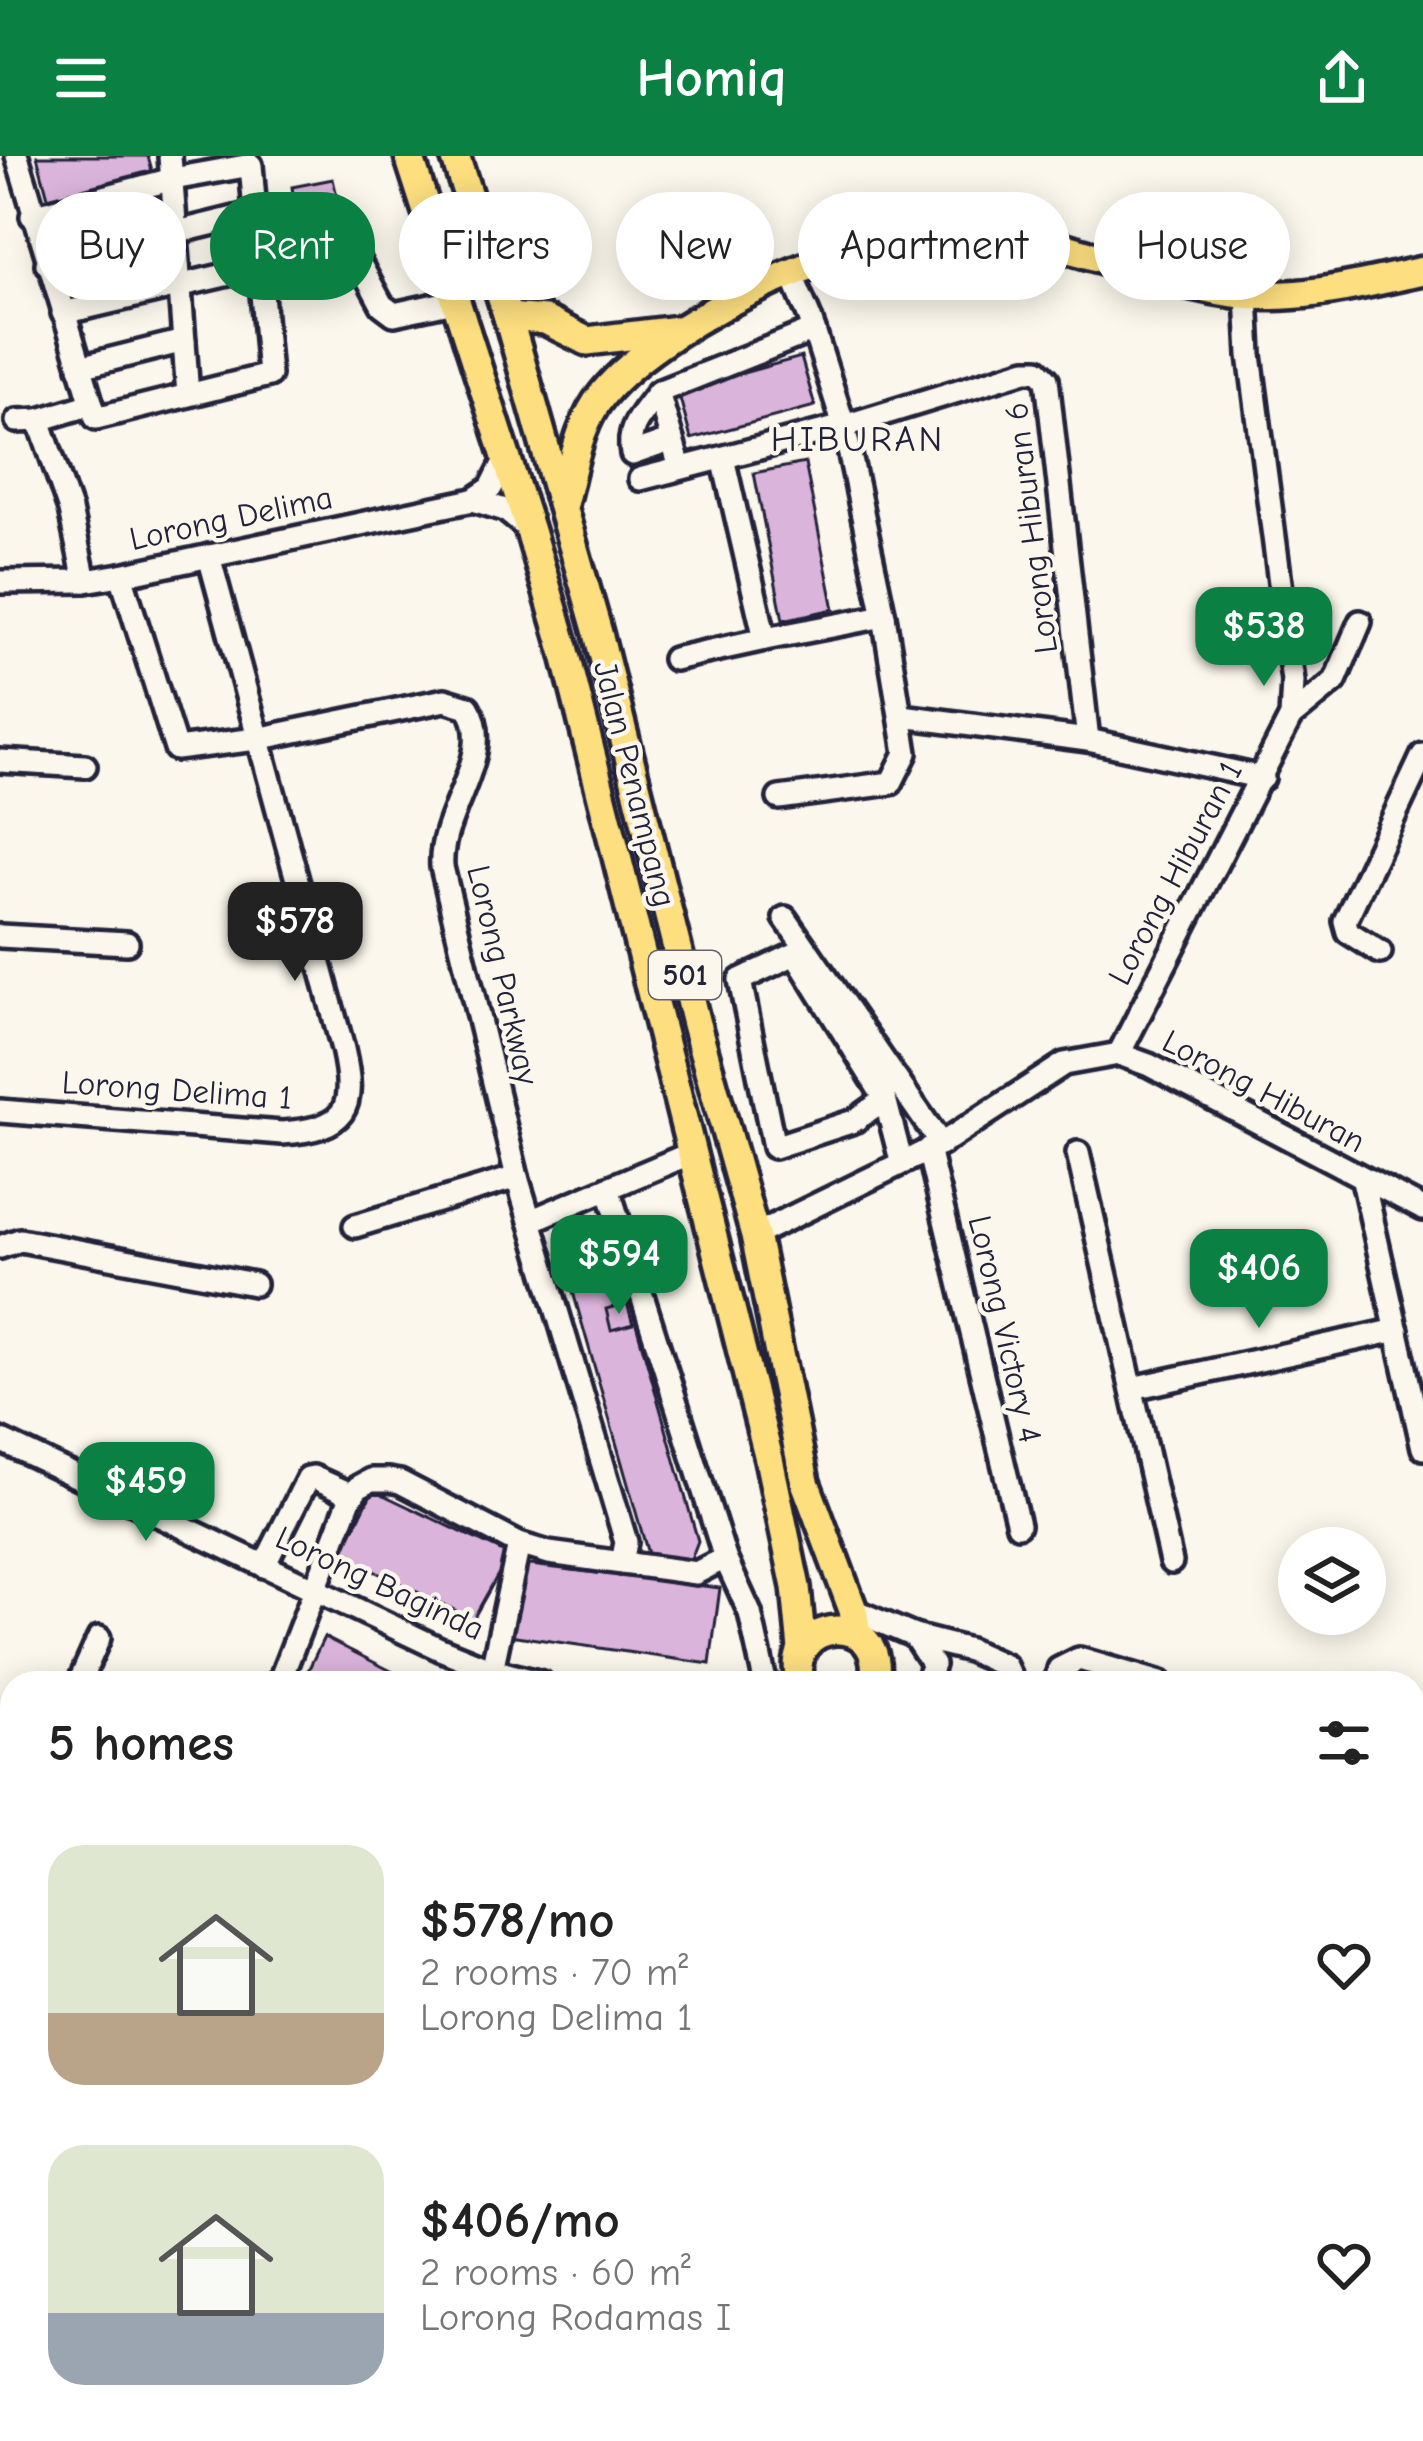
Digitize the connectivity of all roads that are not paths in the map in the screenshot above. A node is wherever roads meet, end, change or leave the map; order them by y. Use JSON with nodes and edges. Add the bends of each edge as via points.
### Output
{"nodes":[{"id":1,"x":17,"y":156,"type":"edge"},
{"id":2,"x":170,"y":156,"type":"edge"},
{"id":3,"x":409,"y":156,"type":"edge"},
{"id":4,"x":455,"y":156,"type":"edge"},
{"id":5,"x":173,"y":179,"type":"junction"},
{"id":6,"x":174,"y":192,"type":"edge"},
{"id":7,"x":253,"y":192,"type":"edge"},
{"id":8,"x":32,"y":216,"type":"junction"},
{"id":9,"x":36,"y":229,"type":"edge"},
{"id":10,"x":1094,"y":258,"type":"edge"},
{"id":11,"x":1423,"y":271,"type":"edge"},
{"id":12,"x":791,"y":273,"type":"junction"},
{"id":13,"x":375,"y":292,"type":"edge"},
{"id":14,"x":1290,"y":294,"type":"edge"},
{"id":15,"x":59,"y":300,"type":"edge"},
{"id":16,"x":119,"y":300,"type":"edge"},
{"id":17,"x":181,"y":300,"type":"edge"},
{"id":18,"x":263,"y":300,"type":"edge"},
{"id":19,"x":1246,"y":300,"type":"edge"},
{"id":20,"x":454,"y":301,"type":"junction"},
{"id":21,"x":63,"y":313,"type":"junction"},
{"id":22,"x":508,"y":317,"type":"junction"},
{"id":23,"x":812,"y":324,"type":"junction"},
{"id":24,"x":678,"y":330,"type":"junction"},
{"id":25,"x":184,"y":341,"type":"junction"},
{"id":26,"x":587,"y":341,"type":"junction"},
{"id":27,"x":471,"y":352,"type":"junction"},
{"id":28,"x":80,"y":367,"type":"junction"},
{"id":29,"x":605,"y":391,"type":"junction"},
{"id":30,"x":658,"y":392,"type":"junction"},
{"id":31,"x":188,"y":395,"type":"junction"},
{"id":32,"x":92,"y":404,"type":"junction"},
{"id":33,"x":844,"y":426,"type":"junction"},
{"id":34,"x":672,"y":440,"type":"junction"},
{"id":35,"x":506,"y":458,"type":"junction"},
{"id":36,"x":724,"y":458,"type":"junction"},
{"id":37,"x":680,"y":468,"type":"junction"},
{"id":38,"x":640,"y":479,"type":"dead end"},
{"id":39,"x":473,"y":500,"type":"junction"},
{"id":40,"x":562,"y":508,"type":"junction"},
{"id":41,"x":530,"y":531,"type":"junction"},
{"id":42,"x":208,"y":556,"type":"junction"},
{"id":43,"x":122,"y":574,"type":"junction"},
{"id":44,"x":85,"y":581,"type":"junction"},
{"id":45,"x":0,"y":582,"type":"edge"},
{"id":46,"x":884,"y":616,"type":"junction"},
{"id":47,"x":1360,"y":622,"type":"dead end"},
{"id":48,"x":765,"y":638,"type":"junction"},
{"id":49,"x":674,"y":658,"type":"dead end"},
{"id":50,"x":902,"y":716,"type":"junction"},
{"id":51,"x":1291,"y":717,"type":"junction"},
{"id":52,"x":257,"y":739,"type":"junction"},
{"id":53,"x":1088,"y":740,"type":"junction"},
{"id":54,"x":1423,"y":754,"type":"edge"},
{"id":55,"x":0,"y":760,"type":"edge"},
{"id":56,"x":85,"y":766,"type":"dead end"},
{"id":57,"x":1263,"y":778,"type":"junction"},
{"id":58,"x":779,"y":798,"type":"dead end"},
{"id":59,"x":785,"y":918,"type":"dead end"},
{"id":60,"x":0,"y":936,"type":"edge"},
{"id":61,"x":127,"y":944,"type":"dead end"},
{"id":62,"x":1380,"y":952,"type":"dead end"},
{"id":63,"x":684,"y":974,"type":"junction"},
{"id":64,"x":654,"y":1004,"type":"junction"},
{"id":65,"x":1119,"y":1054,"type":"junction"},
{"id":66,"x":885,"y":1099,"type":"junction"},
{"id":67,"x":0,"y":1111,"type":"edge"},
{"id":68,"x":934,"y":1146,"type":"junction"},
{"id":69,"x":1078,"y":1153,"type":"dead end"},
{"id":70,"x":689,"y":1154,"type":"junction"},
{"id":71,"x":901,"y":1160,"type":"junction"},
{"id":72,"x":517,"y":1177,"type":"junction"},
{"id":73,"x":1363,"y":1180,"type":"junction"},
{"id":74,"x":608,"y":1188,"type":"junction"},
{"id":75,"x":1423,"y":1209,"type":"edge"},
{"id":76,"x":530,"y":1220,"type":"junction"},
{"id":77,"x":355,"y":1226,"type":"dead end"},
{"id":78,"x":755,"y":1235,"type":"junction"},
{"id":79,"x":0,"y":1246,"type":"edge"},
{"id":80,"x":254,"y":1284,"type":"dead end"},
{"id":81,"x":1397,"y":1330,"type":"junction"},
{"id":82,"x":1133,"y":1388,"type":"junction"},
{"id":83,"x":0,"y":1440,"type":"edge"},
{"id":84,"x":1423,"y":1448,"type":"edge"},
{"id":85,"x":353,"y":1495,"type":"junction"},
{"id":86,"x":1018,"y":1525,"type":"dead end"},
{"id":87,"x":519,"y":1544,"type":"junction"},
{"id":88,"x":724,"y":1558,"type":"junction"},
{"id":89,"x":1171,"y":1562,"type":"dead end"},
{"id":90,"x":622,"y":1563,"type":"junction"},
{"id":91,"x":264,"y":1566,"type":"junction"},
{"id":92,"x":319,"y":1589,"type":"junction"},
{"id":93,"x":855,"y":1622,"type":"junction"},
{"id":94,"x":914,"y":1636,"type":"junction"},
{"id":95,"x":99,"y":1638,"type":"dead end"},
{"id":96,"x":800,"y":1664,"type":"edge"},
{"id":97,"x":492,"y":1670,"type":"junction"},
{"id":98,"x":84,"y":1671,"type":"edge"},
{"id":99,"x":284,"y":1671,"type":"edge"},
{"id":100,"x":496,"y":1671,"type":"edge"},
{"id":101,"x":759,"y":1671,"type":"edge"},
{"id":102,"x":876,"y":1671,"type":"edge"},
{"id":103,"x":930,"y":1671,"type":"edge"},
{"id":104,"x":1007,"y":1671,"type":"edge"},
{"id":105,"x":1059,"y":1671,"type":"edge"},
{"id":106,"x":1118,"y":1671,"type":"edge"}],
"edges":[{"from":1,"to":8,"type":"street"},
{"from":2,"to":5,"type":"street"},
{"from":3,"to":20,"type":"main road","name":"Jalan Penampang","number":"501"},
{"from":4,"to":22,"type":"main road","name":"Jalan Penampang","number":"501"},
{"from":5,"to":6,"type":"street"},
{"from":5,"to":7,"type":"street","via":[[250,164]]},
{"from":5,"to":8,"type":"street"},
{"from":8,"to":9,"type":"street"},
{"from":10,"to":12,"type":"main road","via":[[967,230],[890,238]]},
{"from":11,"to":14,"type":"main road"},
{"from":12,"to":23,"type":"street"},
{"from":12,"to":24,"type":"main road"},
{"from":13,"to":20,"type":"street","via":[[394,314]]},
{"from":15,"to":21,"type":"street"},
{"from":16,"to":21,"type":"street"},
{"from":17,"to":25,"type":"street"},
{"from":18,"to":31,"type":"street","via":[[269,375]]},
{"from":19,"to":51,"type":"street","name":"Lorong Hiburan 1"},
{"from":20,"to":27,"type":"main road","name":"Jalan Penampang","number":"501"},
{"from":21,"to":28,"type":"street"},
{"from":22,"to":26,"type":"main road","via":[[544,320]]},
{"from":22,"to":27,"type":"main road","via":[[485,330]]},
{"from":22,"to":40,"type":"main road","name":"Jalan Penampang","number":"501"},
{"from":23,"to":30,"type":"street"},
{"from":23,"to":33,"type":"street"},
{"from":24,"to":26,"type":"main road"},
{"from":24,"to":29,"type":"main road"},
{"from":25,"to":28,"type":"street"},
{"from":25,"to":31,"type":"street"},
{"from":26,"to":29,"type":"main road","via":[[604,362]]},
{"from":27,"to":35,"type":"main road","name":"Jalan Penampang","number":"501"},
{"from":28,"to":32,"type":"street"},
{"from":29,"to":40,"type":"main road","via":[[586,418]]},
{"from":30,"to":34,"type":"street"},
{"from":30,"to":34,"type":"street","via":[[631,427],[632,454]]},
{"from":31,"to":32,"type":"street","via":[[96,418]]},
{"from":32,"to":44,"type":"street","via":[[28,420],[70,510]]},
{"from":33,"to":36,"type":"street"},
{"from":33,"to":46,"type":"street"},
{"from":33,"to":53,"type":"street","name":"Lorong Hiburan 6","via":[[1026,370],[1047,379]]},
{"from":34,"to":37,"type":"street"},
{"from":35,"to":39,"type":"street","via":[[491,488]]},
{"from":35,"to":41,"type":"main road","name":"Jalan Penampang","number":"501"},
{"from":36,"to":37,"type":"street"},
{"from":36,"to":48,"type":"street"},
{"from":37,"to":38,"type":"street"},
{"from":39,"to":41,"type":"street","via":[[505,510]]},
{"from":39,"to":42,"type":"street","name":"Lorong Delima"},
{"from":40,"to":63,"type":"main road","name":"Jalan Penampang","number":"501"},
{"from":41,"to":64,"type":"main road","name":"Jalan Penampang","number":"501"},
{"from":42,"to":43,"type":"street","name":"Lorong Delima"},
{"from":42,"to":52,"type":"street","name":"Lorong Delima 1"},
{"from":43,"to":44,"type":"street","name":"Lorong Delima"},
{"from":43,"to":52,"type":"street","via":[[176,749]]},
{"from":44,"to":45,"type":"street","name":"Lorong Delima"},
{"from":46,"to":48,"type":"street"},
{"from":46,"to":50,"type":"street"},
{"from":47,"to":51,"type":"street","via":[[1335,680]]},
{"from":48,"to":49,"type":"street"},
{"from":50,"to":53,"type":"street"},
{"from":50,"to":58,"type":"street","via":[[906,753],[891,783]]},
{"from":51,"to":57,"type":"street","name":"Lorong Hiburan 1"},
{"from":52,"to":67,"type":"street","name":"Lorong Delima 1","via":[[346,1065],[345,1112],[310,1131],[282,1133]]},
{"from":52,"to":72,"type":"street","name":"Lorong Parkway","via":[[433,702],[457,701],[477,721],[472,763],[442,838],[442,867]]},
{"from":53,"to":57,"type":"street"},
{"from":54,"to":62,"type":"street","via":[[1345,921],[1348,932]]},
{"from":55,"to":56,"type":"street"},
{"from":57,"to":65,"type":"street","name":"Lorong Hiburan 1"},
{"from":59,"to":68,"type":"street"},
{"from":60,"to":61,"type":"street"},
{"from":63,"to":64,"type":"main road","via":[[664,984]]},
{"from":63,"to":78,"type":"main road","name":"Jalan Penampang","number":"501"},
{"from":64,"to":70,"type":"main road","name":"Jalan Penampang","number":"501"},
{"from":65,"to":68,"type":"street","name":"Lorong Hiburan","via":[[1064,1064]]},
{"from":65,"to":73,"type":"street","name":"Lorong Hiburan"},
{"from":66,"to":66,"type":"street","via":[[795,954],[740,980],[774,1147],[854,1121]]},
{"from":66,"to":71,"type":"street"},
{"from":68,"to":71,"type":"street","name":"Lorong Hiburan"},
{"from":68,"to":86,"type":"street","name":"Lorong Victory 4"},
{"from":69,"to":82,"type":"street"},
{"from":70,"to":74,"type":"street"},
{"from":70,"to":96,"type":"main road","name":"Jalan Penampang","number":"501","via":[[773,1477],[793,1571]]},
{"from":71,"to":78,"type":"street","name":"Lorong Hiburan"},
{"from":72,"to":76,"type":"street","name":"Lorong Parkway"},
{"from":72,"to":77,"type":"street"},
{"from":73,"to":75,"type":"street","name":"Lorong Hiburan"},
{"from":73,"to":81,"type":"street"},
{"from":74,"to":76,"type":"street"},
{"from":74,"to":88,"type":"street"},
{"from":76,"to":90,"type":"street","name":"Lorong Parkway","via":[[626,1542]]},
{"from":78,"to":93,"type":"main road","name":"Jalan Penampang","number":"501","via":[[805,1482]]},
{"from":79,"to":80,"type":"street","via":[[20,1240]]},
{"from":81,"to":82,"type":"street"},
{"from":81,"to":84,"type":"street"},
{"from":82,"to":89,"type":"street"},
{"from":83,"to":91,"type":"street","name":"Lorong Baginda"},
{"from":85,"to":87,"type":"street","via":[[371,1480],[400,1482]]},
{"from":85,"to":91,"type":"street","via":[[308,1478]]},
{"from":85,"to":92,"type":"street"},
{"from":87,"to":90,"type":"street"},
{"from":87,"to":97,"type":"street"},
{"from":88,"to":90,"type":"street","via":[[696,1573]]},
{"from":88,"to":101,"type":"street","via":[[750,1613]]},
{"from":91,"to":92,"type":"street","name":"Lorong Baginda"},
{"from":92,"to":97,"type":"street","name":"Lorong Baginda"},
{"from":92,"to":99,"type":"street"},
{"from":93,"to":94,"type":"street"},
{"from":93,"to":96,"type":"main road","via":[[826,1630]]},
{"from":93,"to":102,"type":"main road","name":"Jalan Penampang"},
{"from":94,"to":103,"type":"street"},
{"from":94,"to":104,"type":"street","via":[[970,1650]]},
{"from":95,"to":98,"type":"street"},
{"from":97,"to":100,"type":"street","name":"Lorong Baginda"},
{"from":105,"to":106,"type":"street","via":[[1078,1659]]}]}
